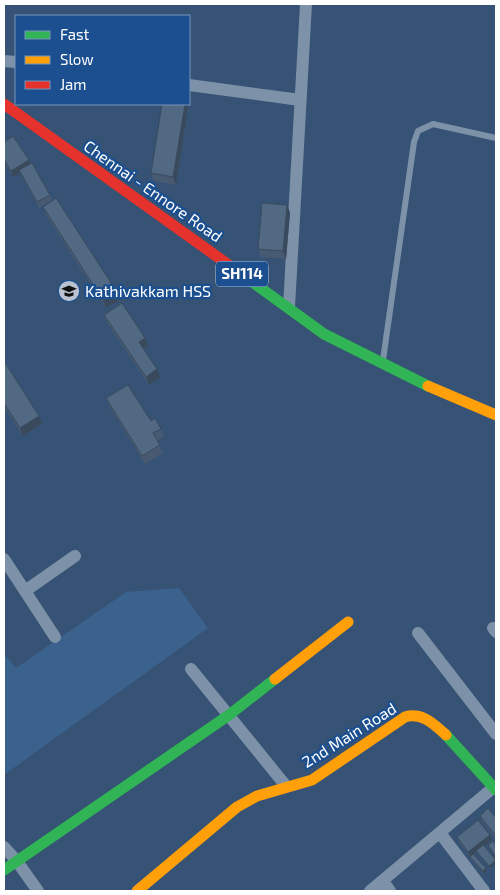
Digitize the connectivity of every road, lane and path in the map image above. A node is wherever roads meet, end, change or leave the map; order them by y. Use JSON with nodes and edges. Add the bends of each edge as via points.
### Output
{"nodes":[{"id":1,"x":306,"y":4,"type":"edge"},
{"id":2,"x":190,"y":85,"type":"edge"},
{"id":3,"x":300,"y":100,"type":"junction"},
{"id":4,"x":4,"y":104,"type":"edge"},
{"id":5,"x":496,"y":138,"type":"edge"},
{"id":6,"x":288,"y":307,"type":"junction"},
{"id":7,"x":382,"y":364,"type":"junction"},
{"id":8,"x":496,"y":415,"type":"edge"},
{"id":9,"x":75,"y":556,"type":"dead end"},
{"id":10,"x":4,"y":562,"type":"edge"},
{"id":11,"x":25,"y":591,"type":"junction"},
{"id":12,"x":348,"y":622,"type":"dead end"},
{"id":13,"x":418,"y":633,"type":"dead end"},
{"id":14,"x":55,"y":636,"type":"dead end"},
{"id":15,"x":191,"y":669,"type":"dead end"},
{"id":16,"x":229,"y":716,"type":"junction"},
{"id":17,"x":496,"y":734,"type":"edge"},
{"id":18,"x":286,"y":786,"type":"junction"},
{"id":19,"x":495,"y":788,"type":"edge"},
{"id":20,"x":440,"y":833,"type":"junction"},
{"id":21,"x":4,"y":847,"type":"edge"},
{"id":22,"x":16,"y":860,"type":"junction"},
{"id":23,"x":4,"y":870,"type":"edge"},
{"id":24,"x":386,"y":886,"type":"edge"},
{"id":25,"x":38,"y":891,"type":"edge"},
{"id":26,"x":136,"y":891,"type":"edge"},
{"id":27,"x":370,"y":891,"type":"edge"},
{"id":28,"x":484,"y":891,"type":"edge"}],
"edges":[{"from":1,"to":3,"type":"street"},
{"from":2,"to":3,"type":"street"},
{"from":3,"to":6,"type":"street"},
{"from":4,"to":6,"type":"street","name":"Chennai - Ennore Road","number":"SH114"},
{"from":5,"to":7,"type":"lane","via":[[433,124],[418,132]]},
{"from":6,"to":7,"type":"street","name":"Chennai - Ennore Road","number":"SH114","via":[[324,334]]},
{"from":7,"to":8,"type":"street","name":"Chennai - Ennore Road","number":"SH114"},
{"from":9,"to":11,"type":"street"},
{"from":10,"to":11,"type":"street"},
{"from":11,"to":14,"type":"street"},
{"from":12,"to":16,"type":"street"},
{"from":13,"to":17,"type":"street"},
{"from":15,"to":16,"type":"street"},
{"from":16,"to":18,"type":"street"},
{"from":16,"to":22,"type":"street"},
{"from":18,"to":19,"type":"street","name":"2nd Main Road","via":[[312,780],[404,717],[417,715],[432,722],[448,736]]},
{"from":18,"to":26,"type":"street","name":"2nd Main Road","via":[[237,807]]},
{"from":19,"to":20,"type":"street","name":"2nd Main Road"},
{"from":20,"to":24,"type":"street","name":"2nd Main Road"},
{"from":20,"to":28,"type":"street"},
{"from":21,"to":22,"type":"street"},
{"from":22,"to":23,"type":"street"},
{"from":22,"to":25,"type":"street"},
{"from":24,"to":27,"type":"street","name":"2nd Main Road"}]}
